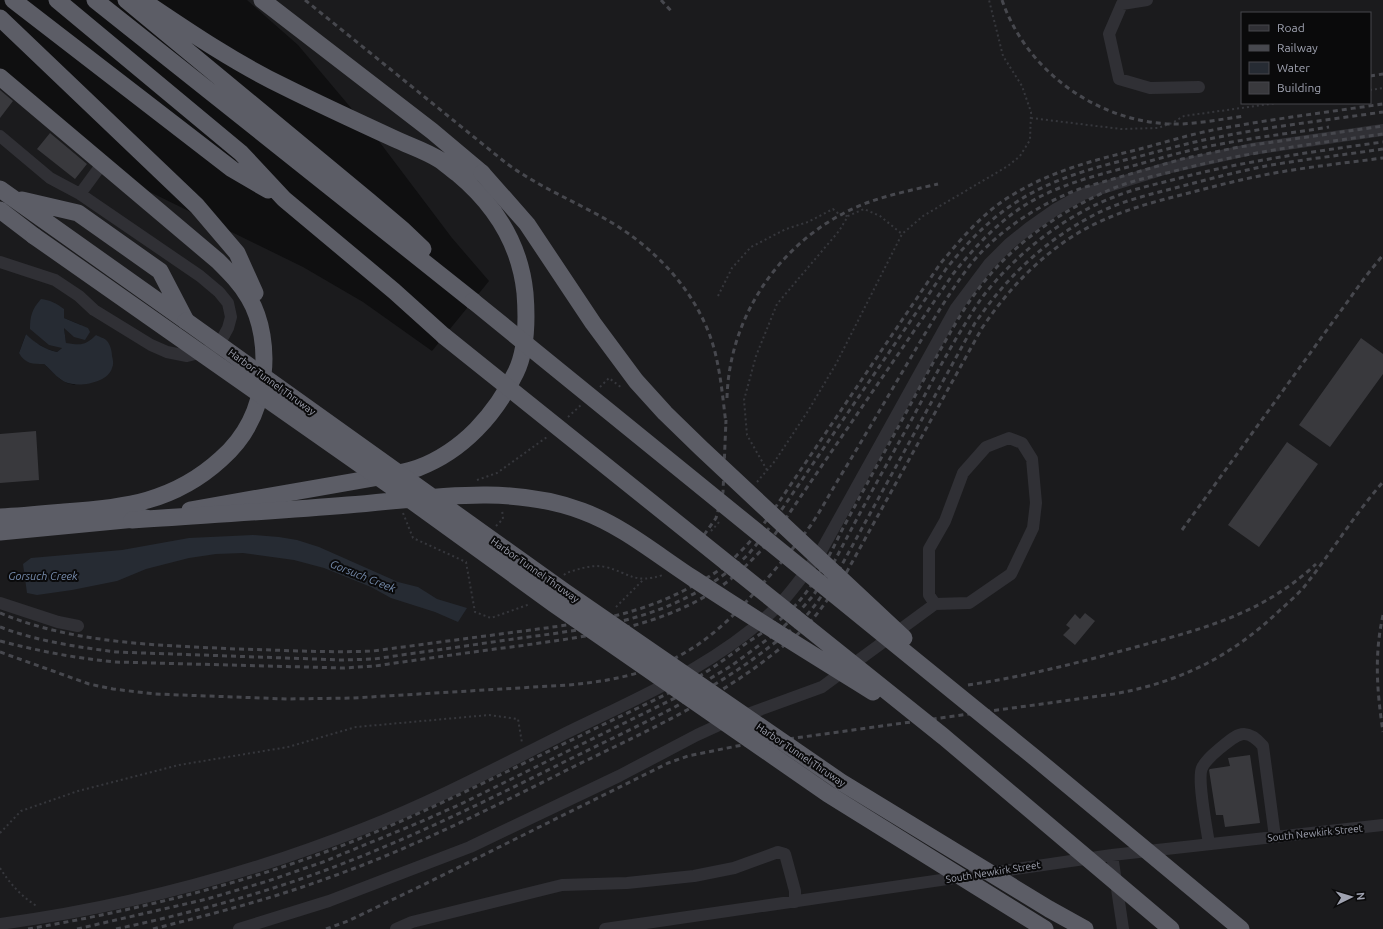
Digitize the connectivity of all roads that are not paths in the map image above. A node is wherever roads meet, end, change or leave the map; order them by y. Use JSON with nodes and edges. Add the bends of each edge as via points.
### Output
{"nodes":[{"id":1,"x":13,"y":0,"type":"edge"},
{"id":2,"x":57,"y":0,"type":"edge"},
{"id":3,"x":95,"y":0,"type":"edge"},
{"id":4,"x":126,"y":0,"type":"edge"},
{"id":5,"x":142,"y":0,"type":"edge"},
{"id":6,"x":262,"y":0,"type":"edge"},
{"id":7,"x":1147,"y":0,"type":"edge"},
{"id":8,"x":0,"y":18,"type":"edge"},
{"id":9,"x":0,"y":77,"type":"edge"},
{"id":10,"x":1199,"y":87,"type":"dead end"},
{"id":11,"x":1383,"y":130,"type":"edge"},
{"id":12,"x":0,"y":136,"type":"edge"},
{"id":13,"x":102,"y":164,"type":"junction"},
{"id":14,"x":6,"y":194,"type":"edge"},
{"id":15,"x":80,"y":194,"type":"junction"},
{"id":16,"x":284,"y":200,"type":"junction"},
{"id":17,"x":0,"y":210,"type":"edge"},
{"id":18,"x":0,"y":262,"type":"edge"},
{"id":19,"x":473,"y":301,"type":"junction"},
{"id":20,"x":186,"y":321,"type":"junction"},
{"id":21,"x":258,"y":322,"type":"junction"},
{"id":22,"x":0,"y":517,"type":"edge"},
{"id":23,"x":132,"y":520,"type":"junction"},
{"id":24,"x":0,"y":532,"type":"edge"},
{"id":25,"x":0,"y":603,"type":"edge"},
{"id":26,"x":935,"y":604,"type":"junction"},
{"id":27,"x":78,"y":626,"type":"dead end"},
{"id":28,"x":944,"y":737,"type":"junction"},
{"id":29,"x":1034,"y":757,"type":"junction"},
{"id":30,"x":1383,"y":825,"type":"edge"},
{"id":31,"x":1275,"y":837,"type":"junction"},
{"id":32,"x":1209,"y":844,"type":"junction"},
{"id":33,"x":1112,"y":855,"type":"junction"},
{"id":34,"x":795,"y":902,"type":"junction"},
{"id":35,"x":0,"y":924,"type":"edge"},
{"id":36,"x":239,"y":929,"type":"edge"},
{"id":37,"x":396,"y":929,"type":"edge"},
{"id":38,"x":605,"y":929,"type":"edge"},
{"id":39,"x":1045,"y":929,"type":"edge"},
{"id":40,"x":1085,"y":929,"type":"edge"},
{"id":41,"x":1123,"y":929,"type":"edge"},
{"id":42,"x":1171,"y":929,"type":"edge"},
{"id":43,"x":1241,"y":929,"type":"edge"}],
"edges":[{"from":1,"to":16,"type":"highway","via":[[232,169]]},
{"from":2,"to":16,"type":"highway","via":[[241,153]]},
{"from":3,"to":19,"type":"highway"},
{"from":4,"to":19,"type":"highway","via":[[402,229]]},
{"from":5,"to":23,"type":"highway","bridge":true,"via":[[230,57],[283,87],[440,160],[471,185],[501,220],[511,239],[520,264],[526,317],[519,366],[511,383],[479,428],[437,460],[417,469],[343,484]]},
{"from":6,"to":29,"type":"highway","bridge":true,"via":[[432,131],[482,173],[527,224],[626,368],[665,413]]},
{"from":7,"to":10,"type":"street","via":[[1122,4],[1109,34],[1119,79],[1150,88]]},
{"from":8,"to":21,"type":"highway","via":[[197,206],[237,253],[257,298]]},
{"from":9,"to":13,"type":"highway"},
{"from":11,"to":35,"type":"street","via":[[1252,149],[1166,168],[1083,194],[1056,209],[1009,244],[989,264],[956,308],[820,553],[798,584],[766,617],[732,644],[683,676],[453,790],[310,849],[202,883],[135,900]]},
{"from":12,"to":15,"type":"street","via":[[50,178]]},
{"from":13,"to":15,"type":"street"},
{"from":13,"to":21,"type":"highway","via":[[218,261],[237,280],[250,299]]},
{"from":14,"to":20,"type":"highway","name":"Harbor Tunnel Thruway"},
{"from":14,"to":20,"type":"highway","via":[[78,213],[160,271]]},
{"from":15,"to":18,"type":"street","via":[[186,266],[219,292],[228,303],[230,317],[228,328],[215,348],[187,356],[167,352],[94,310],[55,280]]},
{"from":16,"to":28,"type":"highway","bridge":true,"via":[[444,336]]},
{"from":17,"to":39,"type":"highway","name":"Harbor Tunnel Thruway","bridge":true,"via":[[561,609],[821,790]]},
{"from":19,"to":29,"type":"highway","bridge":true},
{"from":20,"to":40,"type":"highway","name":"Harbor Tunnel Thruway","bridge":true,"via":[[559,587],[841,782]]},
{"from":21,"to":22,"type":"highway","bridge":true,"via":[[264,347],[262,390],[245,433],[211,468],[171,492],[130,505]]},
{"from":23,"to":24,"type":"highway"},
{"from":23,"to":28,"type":"highway","bridge":true,"via":[[473,495],[524,496],[553,502],[581,510],[631,535],[694,579]]},
{"from":25,"to":27,"type":"street"},
{"from":26,"to":26,"type":"street","via":[[969,603],[1011,574],[1033,528],[1036,503],[1032,459],[1022,443],[1009,438],[986,447],[963,473],[944,521],[929,549],[929,595]]},
{"from":26,"to":36,"type":"street","via":[[822,687],[721,724],[470,847],[329,901]]},
{"from":28,"to":42,"type":"highway","bridge":true},
{"from":29,"to":43,"type":"highway","bridge":true},
{"from":30,"to":31,"type":"street","name":"South Newkirk Street"},
{"from":31,"to":32,"type":"street","name":"South Newkirk Street"},
{"from":31,"to":32,"type":"street","via":[[1264,746],[1248,734],[1236,735],[1208,759],[1202,769],[1201,784]]},
{"from":32,"to":33,"type":"street","name":"South Newkirk Street"},
{"from":33,"to":34,"type":"street","name":"South Newkirk Street"},
{"from":33,"to":41,"type":"street"},
{"from":34,"to":37,"type":"street","via":[[795,891],[784,854],[778,852],[734,868],[694,876],[626,883],[562,885],[412,922]]},
{"from":34,"to":38,"type":"street","name":"South Newkirk Street"}]}
